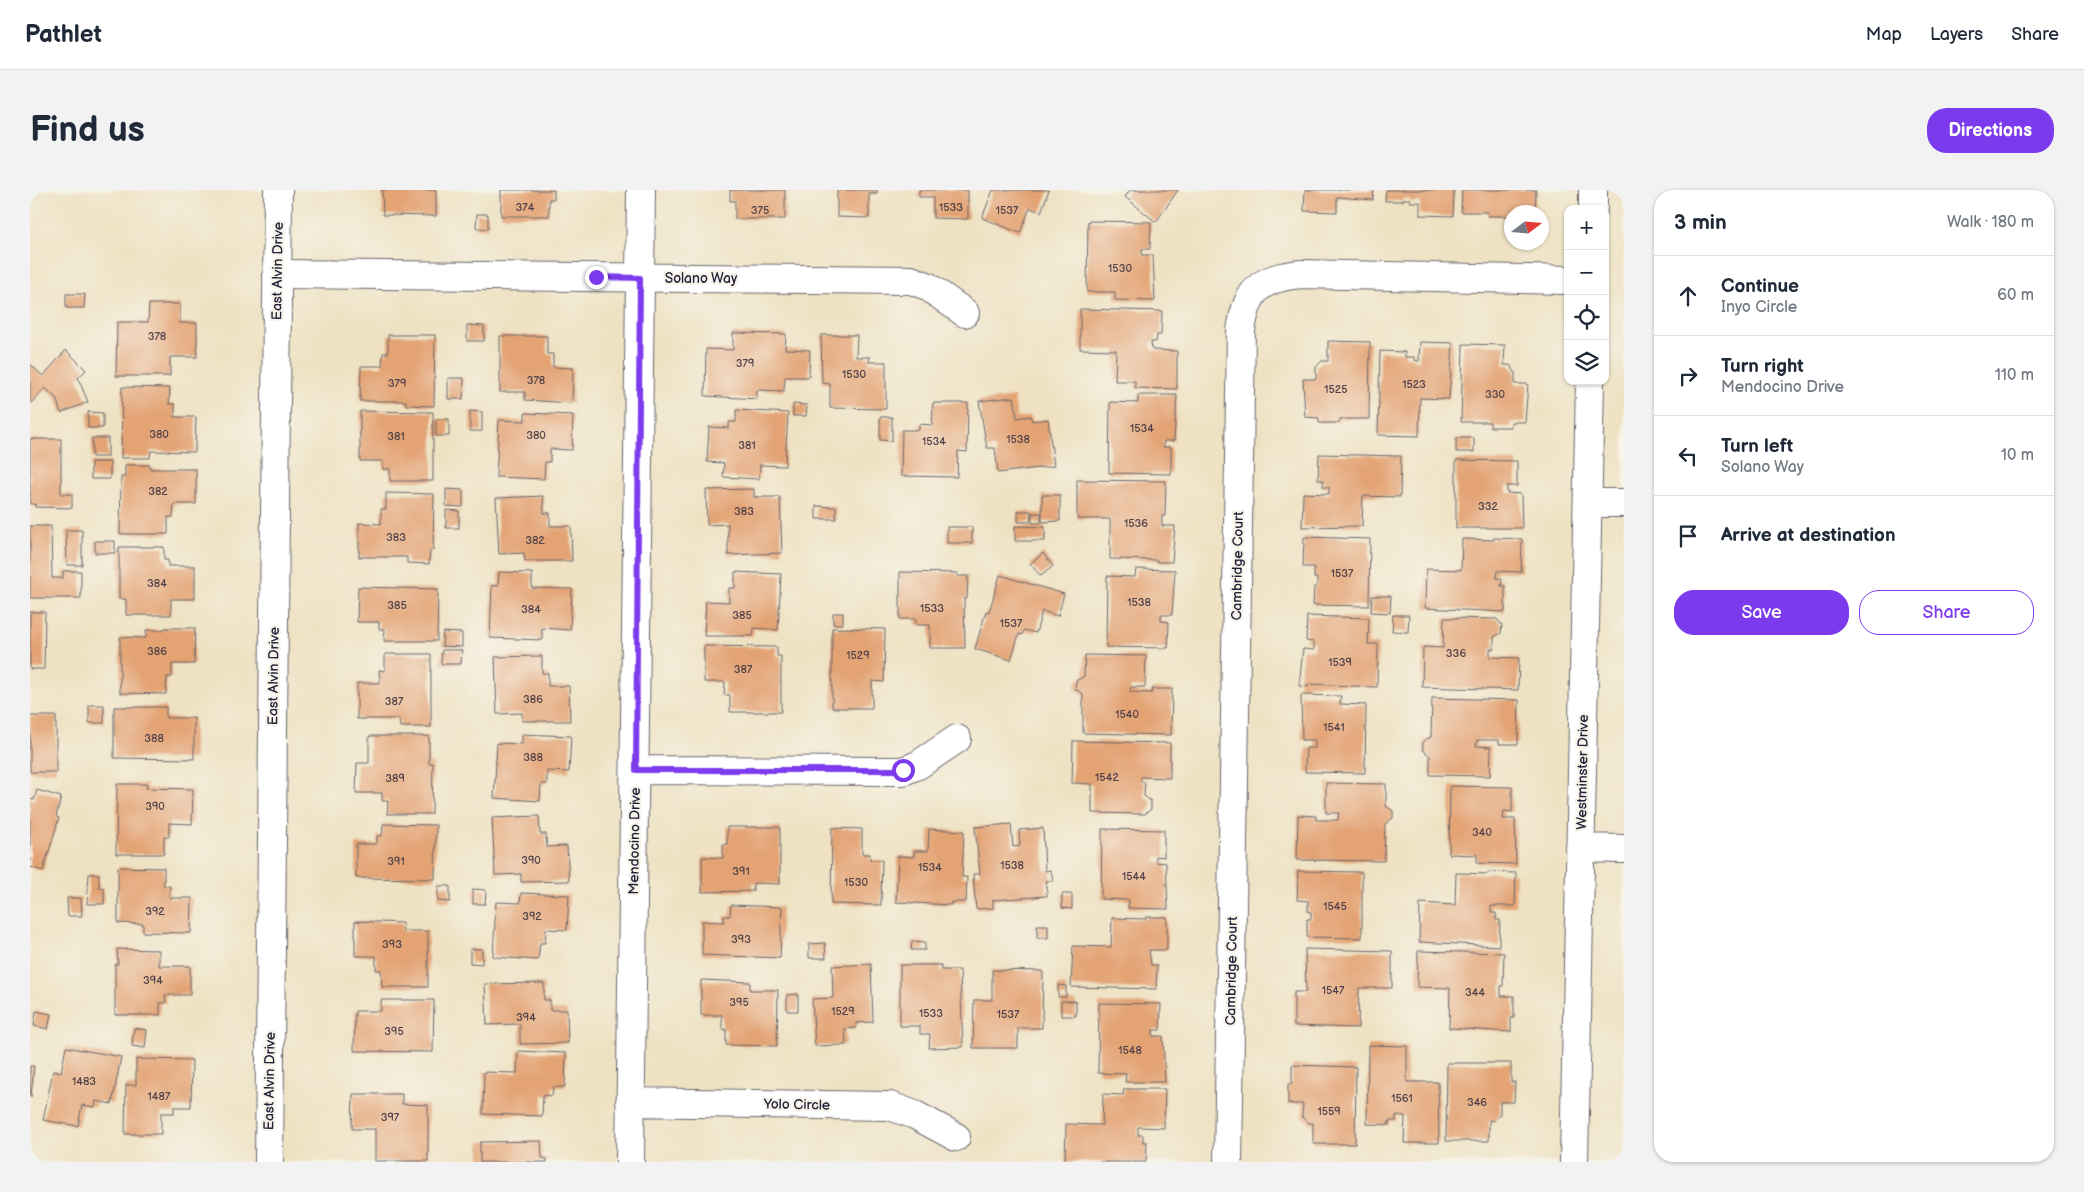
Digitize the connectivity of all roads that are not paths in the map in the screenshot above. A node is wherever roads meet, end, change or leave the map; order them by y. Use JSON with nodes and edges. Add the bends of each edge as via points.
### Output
{"nodes":[{"id":1,"x":278,"y":190,"type":"edge"},
{"id":2,"x":641,"y":190,"type":"edge"},
{"id":3,"x":1593,"y":190,"type":"edge"},
{"id":4,"x":1593,"y":205,"type":"edge"},
{"id":5,"x":277,"y":274,"type":"junction"},
{"id":6,"x":640,"y":278,"type":"junction"},
{"id":7,"x":1564,"y":280,"type":"edge"},
{"id":8,"x":965,"y":313,"type":"dead end"},
{"id":9,"x":1590,"y":385,"type":"edge"},
{"id":10,"x":1588,"y":503,"type":"junction"},
{"id":11,"x":1624,"y":503,"type":"edge"},
{"id":12,"x":957,"y":739,"type":"dead end"},
{"id":13,"x":636,"y":770,"type":"junction"},
{"id":14,"x":1580,"y":848,"type":"junction"},
{"id":15,"x":1624,"y":849,"type":"edge"},
{"id":16,"x":630,"y":1102,"type":"junction"},
{"id":17,"x":956,"y":1137,"type":"dead end"},
{"id":18,"x":269,"y":1162,"type":"edge"},
{"id":19,"x":630,"y":1162,"type":"edge"},
{"id":20,"x":1228,"y":1162,"type":"edge"},
{"id":21,"x":1574,"y":1162,"type":"edge"}],
"edges":[{"from":1,"to":5,"type":"street","name":"East Alvin Drive"},
{"from":2,"to":6,"type":"street","name":"Mendocino Drive"},
{"from":3,"to":4,"type":"street"},
{"from":5,"to":6,"type":"street","name":"Solano Way"},
{"from":5,"to":18,"type":"street","name":"East Alvin Drive"},
{"from":6,"to":8,"type":"street","name":"Solano Way","via":[[911,280],[927,286]]},
{"from":6,"to":13,"type":"street","name":"Mendocino Drive"},
{"from":7,"to":20,"type":"street","name":"Cambridge Court","via":[[1301,274],[1268,280],[1256,288],[1244,311],[1240,351]]},
{"from":9,"to":10,"type":"street","name":"Westminster Drive"},
{"from":10,"to":11,"type":"street"},
{"from":10,"to":14,"type":"street","name":"Westminster Drive"},
{"from":12,"to":13,"type":"street","via":[[918,766],[903,770]]},
{"from":13,"to":16,"type":"street","name":"Mendocino Drive"},
{"from":14,"to":15,"type":"street"},
{"from":14,"to":21,"type":"street","name":"Westminster Drive"},
{"from":16,"to":17,"type":"street","name":"Yolo Circle","via":[[890,1106]]},
{"from":16,"to":19,"type":"street","name":"Mendocino Drive"}]}
